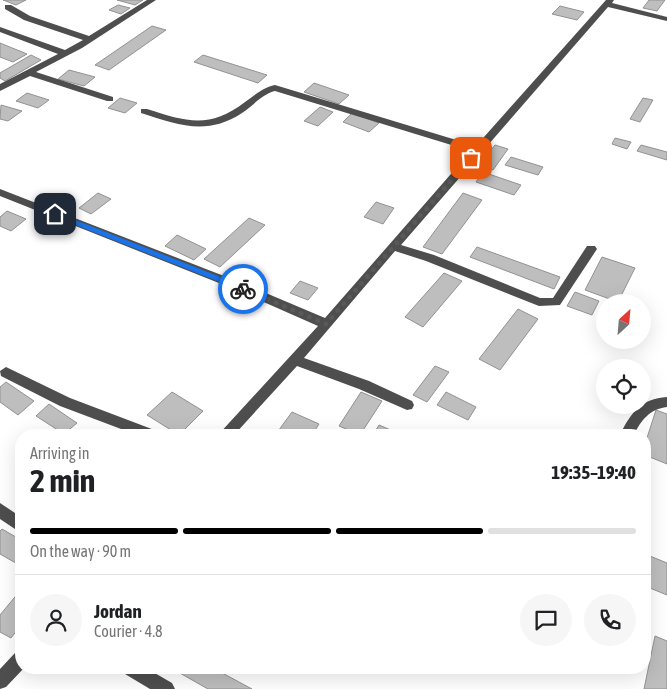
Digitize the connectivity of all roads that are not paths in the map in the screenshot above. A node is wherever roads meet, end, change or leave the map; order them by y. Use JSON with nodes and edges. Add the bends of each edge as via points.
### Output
{"nodes":[{"id":1,"x":152,"y":0,"type":"edge"},
{"id":2,"x":609,"y":2,"type":"edge"},
{"id":3,"x":8,"y":7,"type":"dead end"},
{"id":4,"x":667,"y":19,"type":"edge"},
{"id":5,"x":0,"y":29,"type":"edge"},
{"id":6,"x":90,"y":39,"type":"junction"},
{"id":7,"x":64,"y":53,"type":"junction"},
{"id":8,"x":30,"y":73,"type":"junction"},
{"id":9,"x":0,"y":88,"type":"edge"},
{"id":10,"x":110,"y":99,"type":"dead end"},
{"id":11,"x":144,"y":111,"type":"dead end"},
{"id":12,"x":478,"y":150,"type":"junction"},
{"id":13,"x":0,"y":192,"type":"edge"},
{"id":14,"x":393,"y":246,"type":"junction"},
{"id":15,"x":591,"y":249,"type":"dead end"},
{"id":16,"x":326,"y":324,"type":"junction"},
{"id":17,"x":294,"y":360,"type":"junction"},
{"id":18,"x":6,"y":372,"type":"dead end"},
{"id":19,"x":667,"y":402,"type":"edge"},
{"id":20,"x":408,"y":405,"type":"dead end"},
{"id":21,"x":140,"y":429,"type":"edge"},
{"id":22,"x":231,"y":429,"type":"edge"},
{"id":23,"x":630,"y":429,"type":"edge"},
{"id":24,"x":0,"y":510,"type":"edge"},
{"id":25,"x":15,"y":521,"type":"edge"},
{"id":26,"x":15,"y":665,"type":"edge"},
{"id":27,"x":141,"y":674,"type":"edge"},
{"id":28,"x":0,"y":681,"type":"edge"},
{"id":29,"x":166,"y":689,"type":"edge"}],
"edges":[{"from":1,"to":6,"type":"street"},
{"from":2,"to":4,"type":"street"},
{"from":2,"to":12,"type":"street"},
{"from":3,"to":6,"type":"street","via":[[27,18]]},
{"from":5,"to":7,"type":"street"},
{"from":6,"to":7,"type":"street"},
{"from":7,"to":8,"type":"street"},
{"from":8,"to":9,"type":"street"},
{"from":8,"to":10,"type":"street"},
{"from":11,"to":12,"type":"street","via":[[177,122],[218,123],[265,91],[275,88]]},
{"from":12,"to":14,"type":"street"},
{"from":13,"to":16,"type":"street"},
{"from":14,"to":15,"type":"street","via":[[548,304],[562,297]]},
{"from":14,"to":16,"type":"street"},
{"from":16,"to":17,"type":"street"},
{"from":17,"to":20,"type":"street"},
{"from":17,"to":22,"type":"street"},
{"from":18,"to":21,"type":"street","via":[[65,402]]},
{"from":19,"to":23,"type":"street","via":[[647,406],[637,415]]},
{"from":24,"to":25,"type":"street"},
{"from":26,"to":28,"type":"street"},
{"from":27,"to":29,"type":"street"}]}
